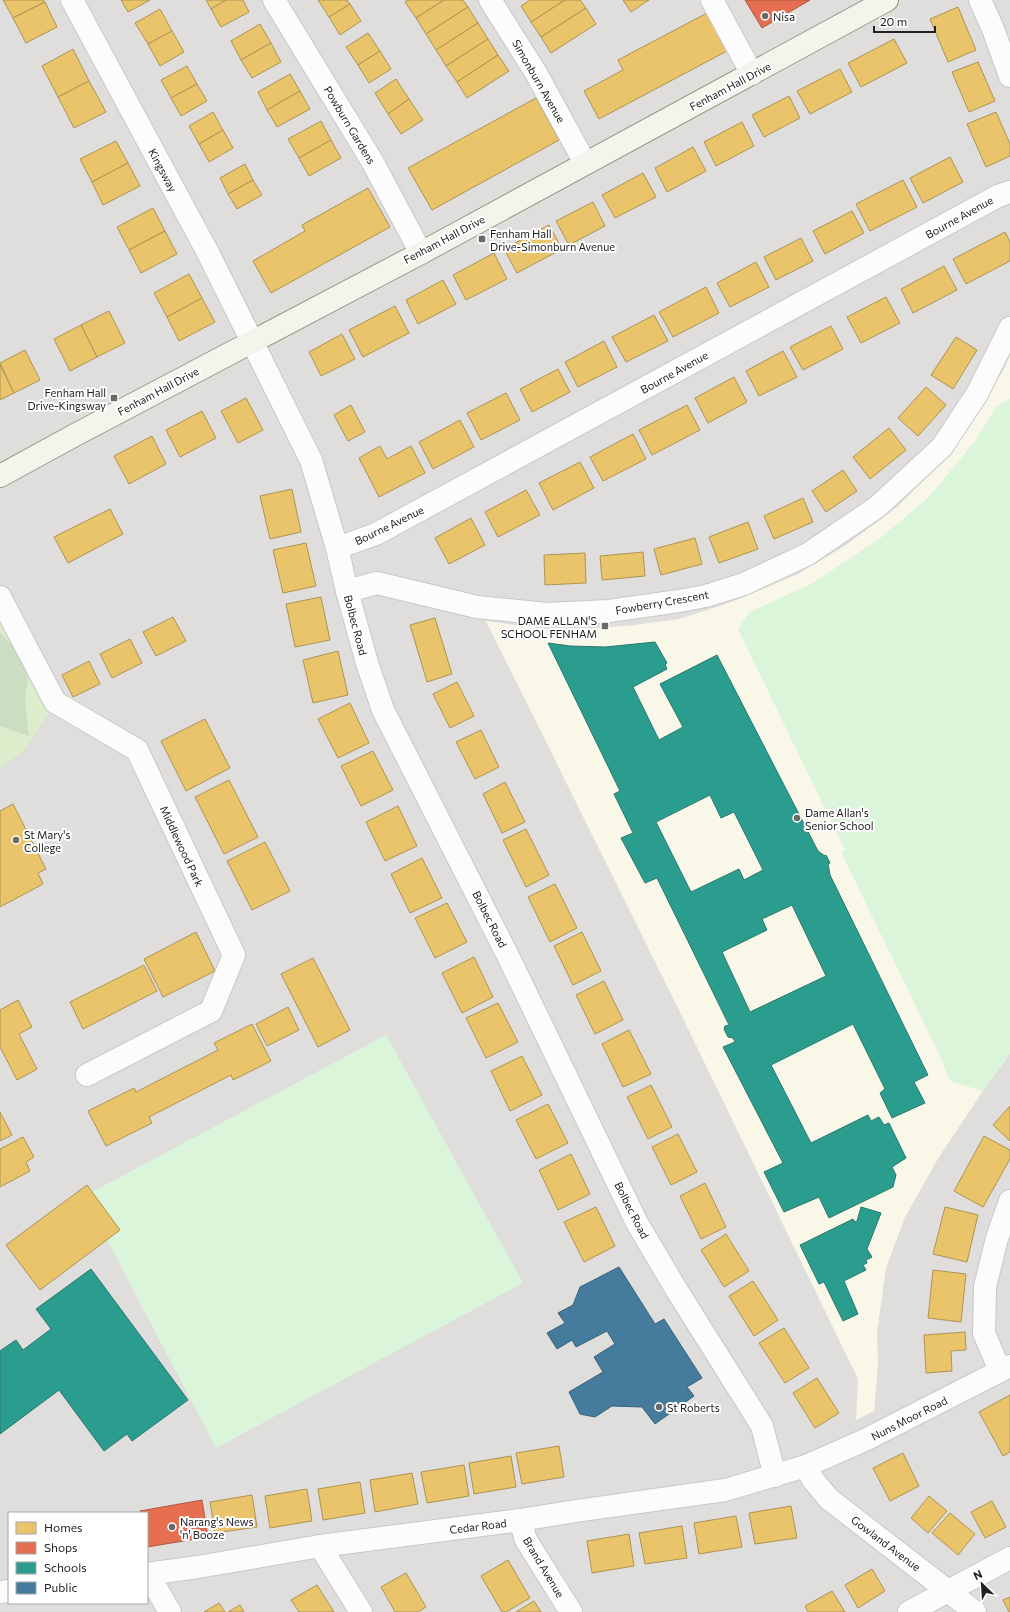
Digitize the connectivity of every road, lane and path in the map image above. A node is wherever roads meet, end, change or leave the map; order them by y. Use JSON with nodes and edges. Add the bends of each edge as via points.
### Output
{"nodes":[{"id":1,"x":72,"y":0,"type":"edge"},
{"id":2,"x":274,"y":0,"type":"edge"},
{"id":3,"x":490,"y":0,"type":"edge"},
{"id":4,"x":712,"y":0,"type":"edge"},
{"id":5,"x":887,"y":0,"type":"edge"},
{"id":6,"x":980,"y":0,"type":"edge"},
{"id":7,"x":752,"y":74,"type":"junction"},
{"id":8,"x":1010,"y":76,"type":"edge"},
{"id":9,"x":585,"y":163,"type":"junction"},
{"id":10,"x":1010,"y":192,"type":"edge"},
{"id":11,"x":421,"y":253,"type":"junction"},
{"id":12,"x":1010,"y":328,"type":"edge"},
{"id":13,"x":252,"y":341,"type":"junction"},
{"id":14,"x":0,"y":476,"type":"edge"},
{"id":15,"x":337,"y":548,"type":"junction"},
{"id":16,"x":347,"y":591,"type":"junction"},
{"id":17,"x":0,"y":596,"type":"edge"},
{"id":18,"x":88,"y":1075,"type":"dead end"},
{"id":19,"x":1010,"y":1201,"type":"edge"},
{"id":20,"x":1005,"y":1369,"type":"edge"},
{"id":21,"x":806,"y":1466,"type":"junction"},
{"id":22,"x":775,"y":1476,"type":"junction"},
{"id":23,"x":520,"y":1520,"type":"junction"},
{"id":24,"x":320,"y":1546,"type":"junction"},
{"id":25,"x":1010,"y":1558,"type":"edge"},
{"id":26,"x":148,"y":1574,"type":"edge"},
{"id":27,"x":948,"y":1591,"type":"junction"},
{"id":28,"x":170,"y":1612,"type":"edge"},
{"id":29,"x":361,"y":1612,"type":"edge"},
{"id":30,"x":572,"y":1612,"type":"edge"},
{"id":31,"x":909,"y":1612,"type":"edge"},
{"id":32,"x":975,"y":1612,"type":"edge"}],
"edges":[{"from":1,"to":13,"type":"street","name":"Kingsway","via":[[207,251]]},
{"from":2,"to":11,"type":"street","name":"Powburn Gardens","via":[[372,161]]},
{"from":3,"to":9,"type":"street","name":"Simonburn Avenue","via":[[536,73]]},
{"from":4,"to":7,"type":"street"},
{"from":5,"to":7,"type":"street","name":"Fenham Hall Drive"},
{"from":6,"to":8,"type":"street"},
{"from":7,"to":9,"type":"street","name":"Fenham Hall Drive"},
{"from":9,"to":11,"type":"street","name":"Fenham Hall Drive"},
{"from":10,"to":15,"type":"street","name":"Bourne Avenue","via":[[998,196],[376,534]]},
{"from":11,"to":13,"type":"street","name":"Fenham Hall Drive"},
{"from":12,"to":16,"type":"street","name":"Fowberry Crescent","via":[[977,394],[942,447],[877,507],[808,554],[744,584],[679,601],[609,611],[547,614],[476,607],[377,583]]},
{"from":13,"to":14,"type":"street","name":"Fenham Hall Drive"},
{"from":13,"to":15,"type":"street","name":"Bolbec Road","via":[[311,460]]},
{"from":15,"to":16,"type":"street","name":"Bolbec Road"},
{"from":16,"to":22,"type":"street","name":"Bolbec Road","via":[[383,710],[508,956],[637,1223],[762,1426]]},
{"from":17,"to":18,"type":"street","name":"Middlewood Park","via":[[55,702],[137,750],[234,955],[211,1011]]},
{"from":19,"to":20,"type":"street","via":[[997,1238],[985,1287],[984,1333]]},
{"from":20,"to":21,"type":"street","name":"Nuns Moor Road","via":[[865,1440]]},
{"from":21,"to":22,"type":"street","name":"Cedar Road"},
{"from":21,"to":27,"type":"street","name":"Gowland Avenue","via":[[828,1499]]},
{"from":22,"to":23,"type":"street","name":"Cedar Road","via":[[725,1490]]},
{"from":23,"to":24,"type":"street","name":"Cedar Road"},
{"from":23,"to":30,"type":"street","name":"Brand Avenue","via":[[526,1540]]},
{"from":24,"to":26,"type":"street","name":"Cedar Road"},
{"from":24,"to":29,"type":"street"},
{"from":25,"to":27,"type":"street"},
{"from":26,"to":28,"type":"street"},
{"from":27,"to":31,"type":"street"},
{"from":27,"to":32,"type":"street","name":"Gowland Avenue"}]}
